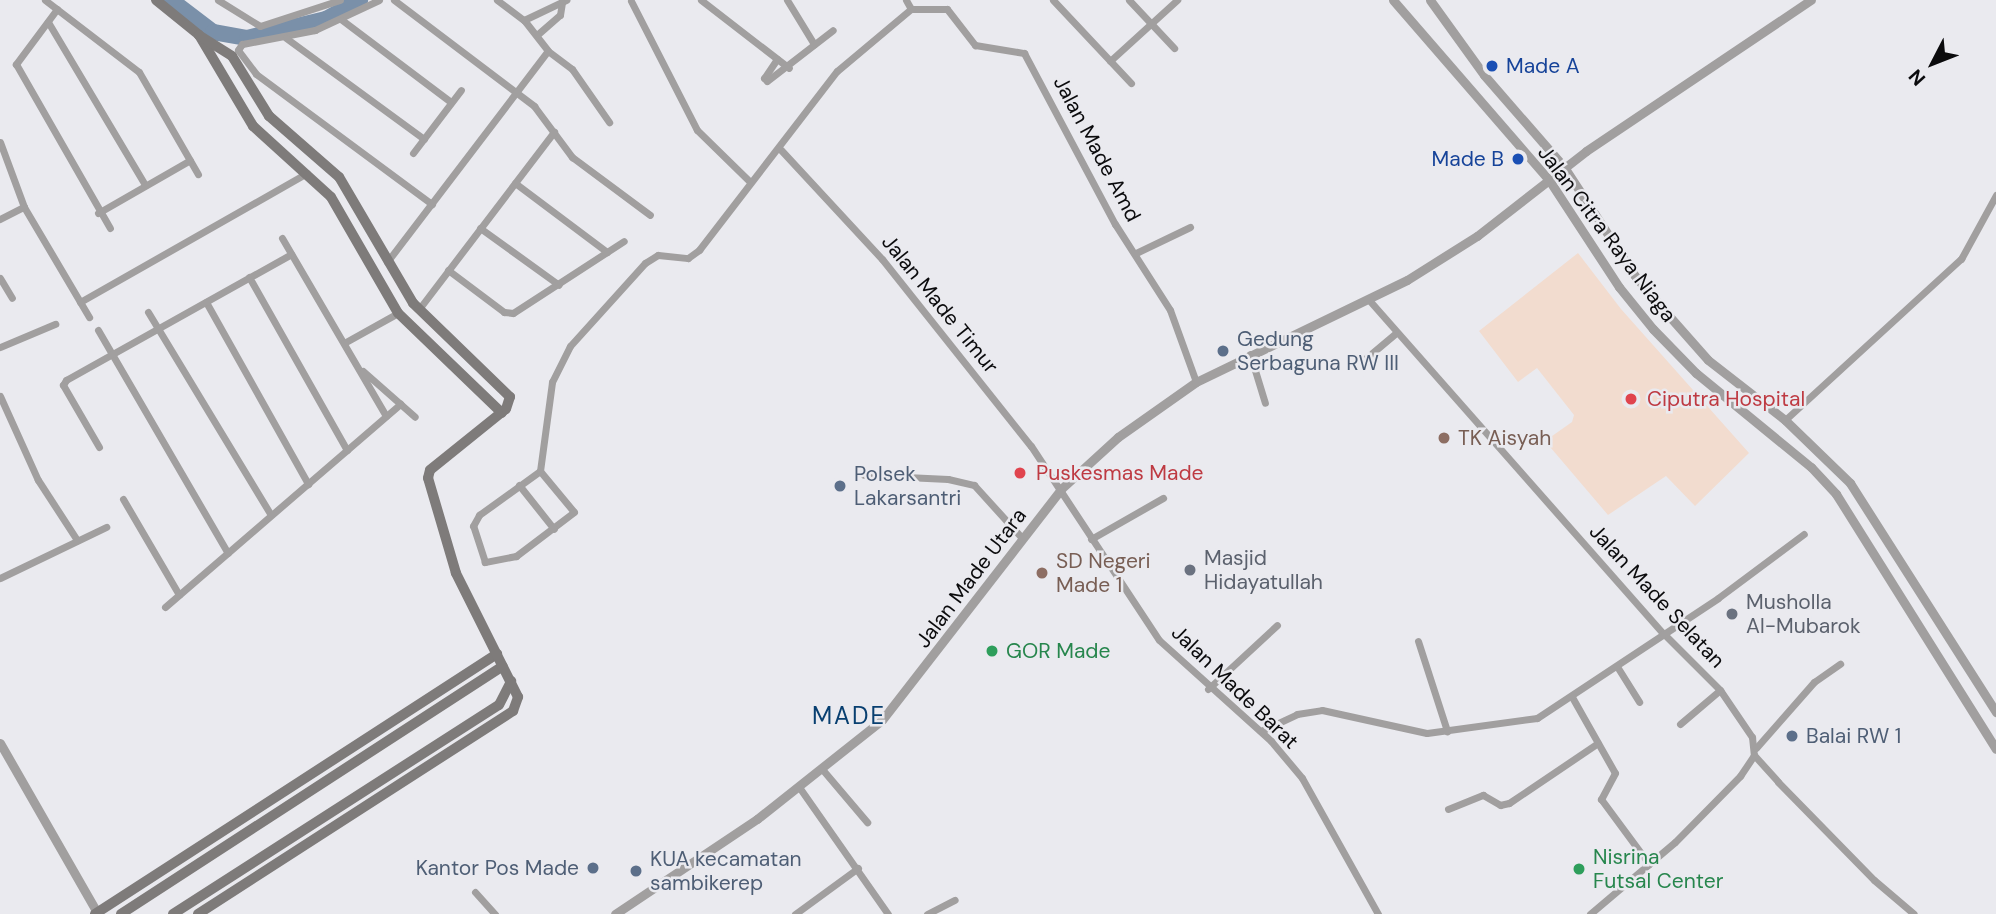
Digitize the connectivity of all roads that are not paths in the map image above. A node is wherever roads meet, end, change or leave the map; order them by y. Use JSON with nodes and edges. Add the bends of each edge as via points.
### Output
{"nodes":[{"id":1,"x":45,"y":0,"type":"edge"},
{"id":2,"x":156,"y":0,"type":"edge"},
{"id":3,"x":218,"y":0,"type":"edge"},
{"id":4,"x":319,"y":0,"type":"edge"},
{"id":5,"x":340,"y":0,"type":"edge"},
{"id":6,"x":379,"y":0,"type":"edge"},
{"id":7,"x":394,"y":0,"type":"edge"},
{"id":8,"x":497,"y":0,"type":"edge"},
{"id":9,"x":701,"y":0,"type":"edge"},
{"id":10,"x":787,"y":0,"type":"edge"},
{"id":11,"x":906,"y":0,"type":"edge"},
{"id":12,"x":1054,"y":0,"type":"edge"},
{"id":13,"x":1129,"y":0,"type":"edge"},
{"id":14,"x":1177,"y":0,"type":"edge"},
{"id":15,"x":1394,"y":0,"type":"edge"},
{"id":16,"x":1430,"y":0,"type":"edge"},
{"id":17,"x":1811,"y":0,"type":"edge"},
{"id":18,"x":631,"y":1,"type":"edge"},
{"id":19,"x":564,"y":2,"type":"edge"},
{"id":20,"x":327,"y":6,"type":"junction"},
{"id":21,"x":57,"y":9,"type":"junction"},
{"id":22,"x":911,"y":9,"type":"junction"},
{"id":23,"x":342,"y":20,"type":"junction"},
{"id":24,"x":524,"y":20,"type":"junction"},
{"id":25,"x":48,"y":22,"type":"junction"},
{"id":26,"x":1150,"y":23,"type":"junction"},
{"id":27,"x":833,"y":30,"type":"dead end"},
{"id":28,"x":538,"y":34,"type":"junction"},
{"id":29,"x":199,"y":35,"type":"junction"},
{"id":30,"x":286,"y":38,"type":"junction"},
{"id":31,"x":814,"y":44,"type":"junction"},
{"id":32,"x":1174,"y":48,"type":"dead end"},
{"id":33,"x":226,"y":51,"type":"junction"},
{"id":34,"x":548,"y":51,"type":"junction"},
{"id":35,"x":776,"y":59,"type":"junction"},
{"id":36,"x":215,"y":60,"type":"junction"},
{"id":37,"x":1110,"y":61,"type":"junction"},
{"id":38,"x":789,"y":68,"type":"junction"},
{"id":39,"x":1131,"y":83,"type":"dead end"},
{"id":40,"x":461,"y":90,"type":"dead end"},
{"id":41,"x":516,"y":92,"type":"junction"},
{"id":42,"x":451,"y":103,"type":"junction"},
{"id":43,"x":609,"y":122,"type":"dead end"},
{"id":44,"x":554,"y":132,"type":"junction"},
{"id":45,"x":424,"y":139,"type":"junction"},
{"id":46,"x":0,"y":142,"type":"edge"},
{"id":47,"x":781,"y":150,"type":"junction"},
{"id":48,"x":413,"y":153,"type":"dead end"},
{"id":49,"x":190,"y":160,"type":"junction"},
{"id":50,"x":1564,"y":167,"type":"junction"},
{"id":51,"x":308,"y":172,"type":"junction"},
{"id":52,"x":198,"y":174,"type":"dead end"},
{"id":53,"x":1549,"y":180,"type":"junction"},
{"id":54,"x":749,"y":181,"type":"junction"},
{"id":55,"x":515,"y":183,"type":"junction"},
{"id":56,"x":145,"y":186,"type":"junction"},
{"id":57,"x":1996,"y":195,"type":"edge"},
{"id":58,"x":432,"y":204,"type":"junction"},
{"id":59,"x":24,"y":207,"type":"junction"},
{"id":60,"x":98,"y":213,"type":"junction"},
{"id":61,"x":650,"y":215,"type":"dead end"},
{"id":62,"x":0,"y":219,"type":"edge"},
{"id":63,"x":1189,"y":227,"type":"dead end"},
{"id":64,"x":110,"y":228,"type":"dead end"},
{"id":65,"x":481,"y":228,"type":"junction"},
{"id":66,"x":282,"y":239,"type":"dead end"},
{"id":67,"x":624,"y":241,"type":"dead end"},
{"id":68,"x":607,"y":253,"type":"junction"},
{"id":69,"x":1136,"y":253,"type":"junction"},
{"id":70,"x":292,"y":254,"type":"junction"},
{"id":71,"x":386,"y":262,"type":"junction"},
{"id":72,"x":448,"y":270,"type":"junction"},
{"id":73,"x":249,"y":277,"type":"junction"},
{"id":74,"x":0,"y":278,"type":"edge"},
{"id":75,"x":559,"y":285,"type":"junction"},
{"id":76,"x":12,"y":298,"type":"dead end"},
{"id":77,"x":1369,"y":300,"type":"junction"},
{"id":78,"x":79,"y":302,"type":"junction"},
{"id":79,"x":206,"y":302,"type":"junction"},
{"id":80,"x":419,"y":309,"type":"junction"},
{"id":81,"x":148,"y":312,"type":"dead end"},
{"id":82,"x":398,"y":313,"type":"junction"},
{"id":83,"x":89,"y":317,"type":"dead end"},
{"id":84,"x":55,"y":324,"type":"dead end"},
{"id":85,"x":158,"y":328,"type":"junction"},
{"id":86,"x":98,"y":330,"type":"dead end"},
{"id":87,"x":1396,"y":333,"type":"junction"},
{"id":88,"x":344,"y":343,"type":"junction"},
{"id":89,"x":0,"y":346,"type":"edge"},
{"id":90,"x":111,"y":353,"type":"junction"},
{"id":91,"x":1250,"y":354,"type":"junction"},
{"id":92,"x":1365,"y":359,"type":"dead end"},
{"id":93,"x":356,"y":364,"type":"junction"},
{"id":94,"x":1196,"y":383,"type":"junction"},
{"id":95,"x":0,"y":396,"type":"edge"},
{"id":96,"x":1265,"y":403,"type":"dead end"},
{"id":97,"x":400,"y":404,"type":"junction"},
{"id":98,"x":502,"y":412,"type":"junction"},
{"id":99,"x":386,"y":416,"type":"junction"},
{"id":100,"x":415,"y":417,"type":"dead end"},
{"id":101,"x":1785,"y":420,"type":"junction"},
{"id":102,"x":1771,"y":433,"type":"junction"},
{"id":103,"x":99,"y":447,"type":"dead end"},
{"id":104,"x":347,"y":450,"type":"junction"},
{"id":105,"x":540,"y":471,"type":"junction"},
{"id":106,"x":864,"y":475,"type":"dead end"},
{"id":107,"x":308,"y":484,"type":"junction"},
{"id":108,"x":519,"y":485,"type":"junction"},
{"id":109,"x":1060,"y":489,"type":"junction"},
{"id":110,"x":1163,"y":498,"type":"dead end"},
{"id":111,"x":123,"y":499,"type":"dead end"},
{"id":112,"x":271,"y":516,"type":"junction"},
{"id":113,"x":106,"y":527,"type":"dead end"},
{"id":114,"x":554,"y":529,"type":"junction"},
{"id":115,"x":1804,"y":534,"type":"dead end"},
{"id":116,"x":1022,"y":538,"type":"junction"},
{"id":117,"x":1091,"y":539,"type":"junction"},
{"id":118,"x":77,"y":540,"type":"junction"},
{"id":119,"x":228,"y":552,"type":"junction"},
{"id":120,"x":0,"y":578,"type":"edge"},
{"id":121,"x":179,"y":595,"type":"junction"},
{"id":122,"x":165,"y":607,"type":"dead end"},
{"id":123,"x":1277,"y":625,"type":"dead end"},
{"id":124,"x":1664,"y":633,"type":"junction"},
{"id":125,"x":1418,"y":641,"type":"dead end"},
{"id":126,"x":497,"y":654,"type":"junction"},
{"id":127,"x":1840,"y":664,"type":"dead end"},
{"id":128,"x":503,"y":666,"type":"junction"},
{"id":129,"x":1618,"y":668,"type":"junction"},
{"id":130,"x":511,"y":681,"type":"junction"},
{"id":131,"x":1208,"y":689,"type":"junction"},
{"id":132,"x":1720,"y":690,"type":"junction"},
{"id":133,"x":1572,"y":698,"type":"junction"},
{"id":134,"x":1639,"y":702,"type":"dead end"},
{"id":135,"x":1996,"y":712,"type":"edge"},
{"id":136,"x":1679,"y":724,"type":"dead end"},
{"id":137,"x":1261,"y":731,"type":"junction"},
{"id":138,"x":1447,"y":731,"type":"junction"},
{"id":139,"x":0,"y":743,"type":"edge"},
{"id":140,"x":1598,"y":743,"type":"junction"},
{"id":141,"x":1996,"y":749,"type":"edge"},
{"id":142,"x":1755,"y":751,"type":"junction"},
{"id":143,"x":822,"y":769,"type":"junction"},
{"id":144,"x":799,"y":787,"type":"junction"},
{"id":145,"x":1448,"y":808,"type":"dead end"},
{"id":146,"x":867,"y":822,"type":"dead end"},
{"id":147,"x":1649,"y":864,"type":"junction"},
{"id":148,"x":858,"y":868,"type":"junction"},
{"id":149,"x":475,"y":892,"type":"dead end"},
{"id":150,"x":955,"y":900,"type":"dead end"},
{"id":151,"x":97,"y":914,"type":"edge"},
{"id":152,"x":121,"y":914,"type":"edge"},
{"id":153,"x":173,"y":914,"type":"edge"},
{"id":154,"x":198,"y":914,"type":"edge"},
{"id":155,"x":495,"y":914,"type":"edge"},
{"id":156,"x":615,"y":914,"type":"edge"},
{"id":157,"x":795,"y":914,"type":"edge"},
{"id":158,"x":888,"y":914,"type":"edge"},
{"id":159,"x":927,"y":914,"type":"edge"},
{"id":160,"x":1378,"y":914,"type":"edge"},
{"id":161,"x":1590,"y":914,"type":"edge"},
{"id":162,"x":1914,"y":914,"type":"edge"}],
"edges":[{"from":1,"to":21,"type":"street"},
{"from":2,"to":29,"type":"main road"},
{"from":3,"to":20,"type":"street","via":[[260,26]]},
{"from":4,"to":20,"type":"street"},
{"from":5,"to":20,"type":"street"},
{"from":6,"to":23,"type":"street"},
{"from":7,"to":41,"type":"street"},
{"from":8,"to":24,"type":"street"},
{"from":9,"to":35,"type":"street"},
{"from":10,"to":31,"type":"street"},
{"from":11,"to":22,"type":"street"},
{"from":12,"to":37,"type":"street"},
{"from":13,"to":26,"type":"street"},
{"from":14,"to":26,"type":"street"},
{"from":15,"to":53,"type":"street","name":"Jalan Citra Raya Niaga"},
{"from":16,"to":50,"type":"street","name":"Jalan Citra Raya Niaga","via":[[1484,75]]},
{"from":17,"to":50,"type":"street","name":"Jalan Made Utara"},
{"from":18,"to":54,"type":"street","via":[[697,130]]},
{"from":19,"to":24,"type":"street"},
{"from":19,"to":28,"type":"street","via":[[560,15]]},
{"from":21,"to":25,"type":"street"},
{"from":21,"to":49,"type":"street","via":[[139,72]]},
{"from":22,"to":47,"type":"street","via":[[837,71]]},
{"from":22,"to":69,"type":"street","name":"Jalan Made Amd","via":[[947,9],[975,45],[1024,53],[1115,224]]},
{"from":23,"to":30,"type":"street"},
{"from":23,"to":42,"type":"street"},
{"from":24,"to":28,"type":"street"},
{"from":25,"to":56,"type":"street"},
{"from":25,"to":60,"type":"street","via":[[16,64]]},
{"from":26,"to":32,"type":"street"},
{"from":26,"to":37,"type":"street"},
{"from":27,"to":31,"type":"street"},
{"from":28,"to":34,"type":"street"},
{"from":29,"to":33,"type":"main road"},
{"from":29,"to":36,"type":"main road"},
{"from":30,"to":45,"type":"street"},
{"from":30,"to":58,"type":"street","via":[[240,45],[256,74]]},
{"from":31,"to":38,"type":"street"},
{"from":33,"to":36,"type":"main road"},
{"from":33,"to":71,"type":"main road","via":[[269,116],[346,186]]},
{"from":34,"to":41,"type":"street"},
{"from":34,"to":43,"type":"street","via":[[578,76]]},
{"from":35,"to":38,"type":"street"},
{"from":35,"to":38,"type":"street","via":[[765,80]]},
{"from":36,"to":51,"type":"main road","via":[[253,126]]},
{"from":37,"to":39,"type":"street"},
{"from":40,"to":42,"type":"street"},
{"from":41,"to":44,"type":"street"},
{"from":41,"to":58,"type":"street"},
{"from":42,"to":45,"type":"street"},
{"from":44,"to":55,"type":"street"},
{"from":44,"to":61,"type":"street","via":[[572,157]]},
{"from":45,"to":48,"type":"street"},
{"from":46,"to":59,"type":"street"},
{"from":47,"to":54,"type":"street"},
{"from":47,"to":109,"type":"street","name":"Jalan Made Timur","via":[[882,259]]},
{"from":49,"to":52,"type":"street"},
{"from":49,"to":56,"type":"street"},
{"from":50,"to":53,"type":"street","name":"Jalan Made Utara"},
{"from":50,"to":101,"type":"street","name":"Jalan Citra Raya Niaga","via":[[1635,276],[1685,335],[1732,382]]},
{"from":51,"to":78,"type":"street"},
{"from":51,"to":82,"type":"main road","via":[[331,197]]},
{"from":53,"to":77,"type":"street","name":"Jalan Made Utara","via":[[1478,236]]},
{"from":53,"to":102,"type":"street","name":"Jalan Citra Raya Niaga","via":[[1653,330],[1696,373]]},
{"from":54,"to":105,"type":"street","via":[[694,254],[658,255],[645,262],[570,346],[552,382]]},
{"from":55,"to":65,"type":"street"},
{"from":55,"to":68,"type":"street"},
{"from":56,"to":60,"type":"street"},
{"from":57,"to":101,"type":"street","via":[[1961,259]]},
{"from":58,"to":71,"type":"street"},
{"from":59,"to":62,"type":"street"},
{"from":59,"to":78,"type":"street"},
{"from":60,"to":64,"type":"street"},
{"from":63,"to":69,"type":"street"},
{"from":65,"to":72,"type":"street"},
{"from":65,"to":75,"type":"street"},
{"from":66,"to":70,"type":"street"},
{"from":67,"to":68,"type":"street"},
{"from":68,"to":75,"type":"street"},
{"from":69,"to":94,"type":"street","name":"Jalan Made Amd","via":[[1170,310]]},
{"from":70,"to":73,"type":"street"},
{"from":70,"to":88,"type":"street"},
{"from":71,"to":80,"type":"main road"},
{"from":72,"to":75,"type":"street","via":[[504,312],[513,313]]},
{"from":72,"to":80,"type":"street"},
{"from":73,"to":79,"type":"street"},
{"from":73,"to":104,"type":"street"},
{"from":74,"to":76,"type":"street"},
{"from":77,"to":87,"type":"street","name":"Jalan Made Selatan"},
{"from":77,"to":91,"type":"street","name":"Jalan Made Utara"},
{"from":78,"to":83,"type":"street"},
{"from":79,"to":85,"type":"street"},
{"from":79,"to":107,"type":"street"},
{"from":80,"to":98,"type":"main road","via":[[506,392],[510,402]]},
{"from":81,"to":85,"type":"street"},
{"from":82,"to":88,"type":"street"},
{"from":82,"to":98,"type":"main road"},
{"from":84,"to":89,"type":"street"},
{"from":85,"to":90,"type":"street"},
{"from":85,"to":112,"type":"street"},
{"from":86,"to":90,"type":"street"},
{"from":87,"to":92,"type":"street"},
{"from":87,"to":124,"type":"street","name":"Jalan Made Selatan"},
{"from":88,"to":93,"type":"street"},
{"from":90,"to":103,"type":"street","via":[[63,385]]},
{"from":90,"to":119,"type":"street"},
{"from":91,"to":94,"type":"street","name":"Jalan Made Utara"},
{"from":91,"to":96,"type":"street"},
{"from":93,"to":97,"type":"street"},
{"from":93,"to":99,"type":"street"},
{"from":94,"to":109,"type":"street","name":"Jalan Made Utara","via":[[1118,437]]},
{"from":95,"to":118,"type":"street","via":[[38,480]]},
{"from":97,"to":99,"type":"street"},
{"from":97,"to":100,"type":"street"},
{"from":98,"to":126,"type":"main road","via":[[430,470],[428,478],[456,573]]},
{"from":99,"to":104,"type":"street"},
{"from":101,"to":102,"type":"street"},
{"from":101,"to":135,"type":"street","name":"Jalan Citra Raya Niaga","via":[[1824,454],[1876,517]]},
{"from":102,"to":141,"type":"street","name":"Jalan Citra Raya Niaga","via":[[1811,467],[1860,527]]},
{"from":104,"to":107,"type":"street"},
{"from":105,"to":108,"type":"street"},
{"from":105,"to":114,"type":"street","via":[[575,510]]},
{"from":106,"to":116,"type":"street","via":[[936,478],[974,485]]},
{"from":107,"to":112,"type":"street"},
{"from":108,"to":114,"type":"street"},
{"from":108,"to":114,"type":"street","via":[[475,520],[482,559],[490,563],[516,556]]},
{"from":109,"to":116,"type":"street","name":"Jalan Made Utara"},
{"from":109,"to":117,"type":"street","name":"Jalan Made Barat"},
{"from":110,"to":117,"type":"street"},
{"from":111,"to":121,"type":"street"},
{"from":112,"to":119,"type":"street"},
{"from":113,"to":118,"type":"street"},
{"from":115,"to":124,"type":"street"},
{"from":116,"to":143,"type":"street","name":"Jalan Made Utara","via":[[903,696]]},
{"from":117,"to":131,"type":"street","name":"Jalan Made Barat","via":[[1159,640]]},
{"from":118,"to":120,"type":"street"},
{"from":119,"to":121,"type":"street"},
{"from":121,"to":122,"type":"street"},
{"from":123,"to":131,"type":"street"},
{"from":124,"to":129,"type":"street"},
{"from":124,"to":132,"type":"street","name":"Jalan Made Selatan"},
{"from":125,"to":138,"type":"street"},
{"from":126,"to":128,"type":"main road"},
{"from":126,"to":151,"type":"main road"},
{"from":127,"to":142,"type":"street","via":[[1814,682]]},
{"from":128,"to":130,"type":"main road"},
{"from":128,"to":152,"type":"main road"},
{"from":129,"to":133,"type":"street"},
{"from":129,"to":134,"type":"street"},
{"from":130,"to":153,"type":"main road","via":[[499,705]]},
{"from":130,"to":154,"type":"main road","via":[[518,697],[513,711]]},
{"from":131,"to":137,"type":"street","name":"Jalan Made Barat"},
{"from":132,"to":136,"type":"street"},
{"from":132,"to":142,"type":"street","name":"Jalan Made Selatan"},
{"from":133,"to":138,"type":"street","via":[[1526,721]]},
{"from":133,"to":140,"type":"street"},
{"from":137,"to":138,"type":"street","via":[[1297,714],[1322,710],[1407,732]]},
{"from":137,"to":160,"type":"street","name":"Jalan Made Barat","via":[[1318,803]]},
{"from":139,"to":151,"type":"street"},
{"from":140,"to":145,"type":"street","via":[[1509,803],[1500,805],[1483,794]]},
{"from":140,"to":147,"type":"street","via":[[1616,777],[1601,799]]},
{"from":142,"to":147,"type":"street","via":[[1740,776]]},
{"from":142,"to":162,"type":"street","name":"Jalan Made Selatan","via":[[1829,837]]},
{"from":143,"to":144,"type":"street","name":"Jalan Made Utara"},
{"from":143,"to":146,"type":"street"},
{"from":144,"to":148,"type":"street"},
{"from":144,"to":156,"type":"street","name":"Jalan Made Utara"},
{"from":147,"to":161,"type":"street"},
{"from":148,"to":157,"type":"street"},
{"from":148,"to":158,"type":"street"},
{"from":149,"to":155,"type":"street"},
{"from":150,"to":159,"type":"street"}]}
